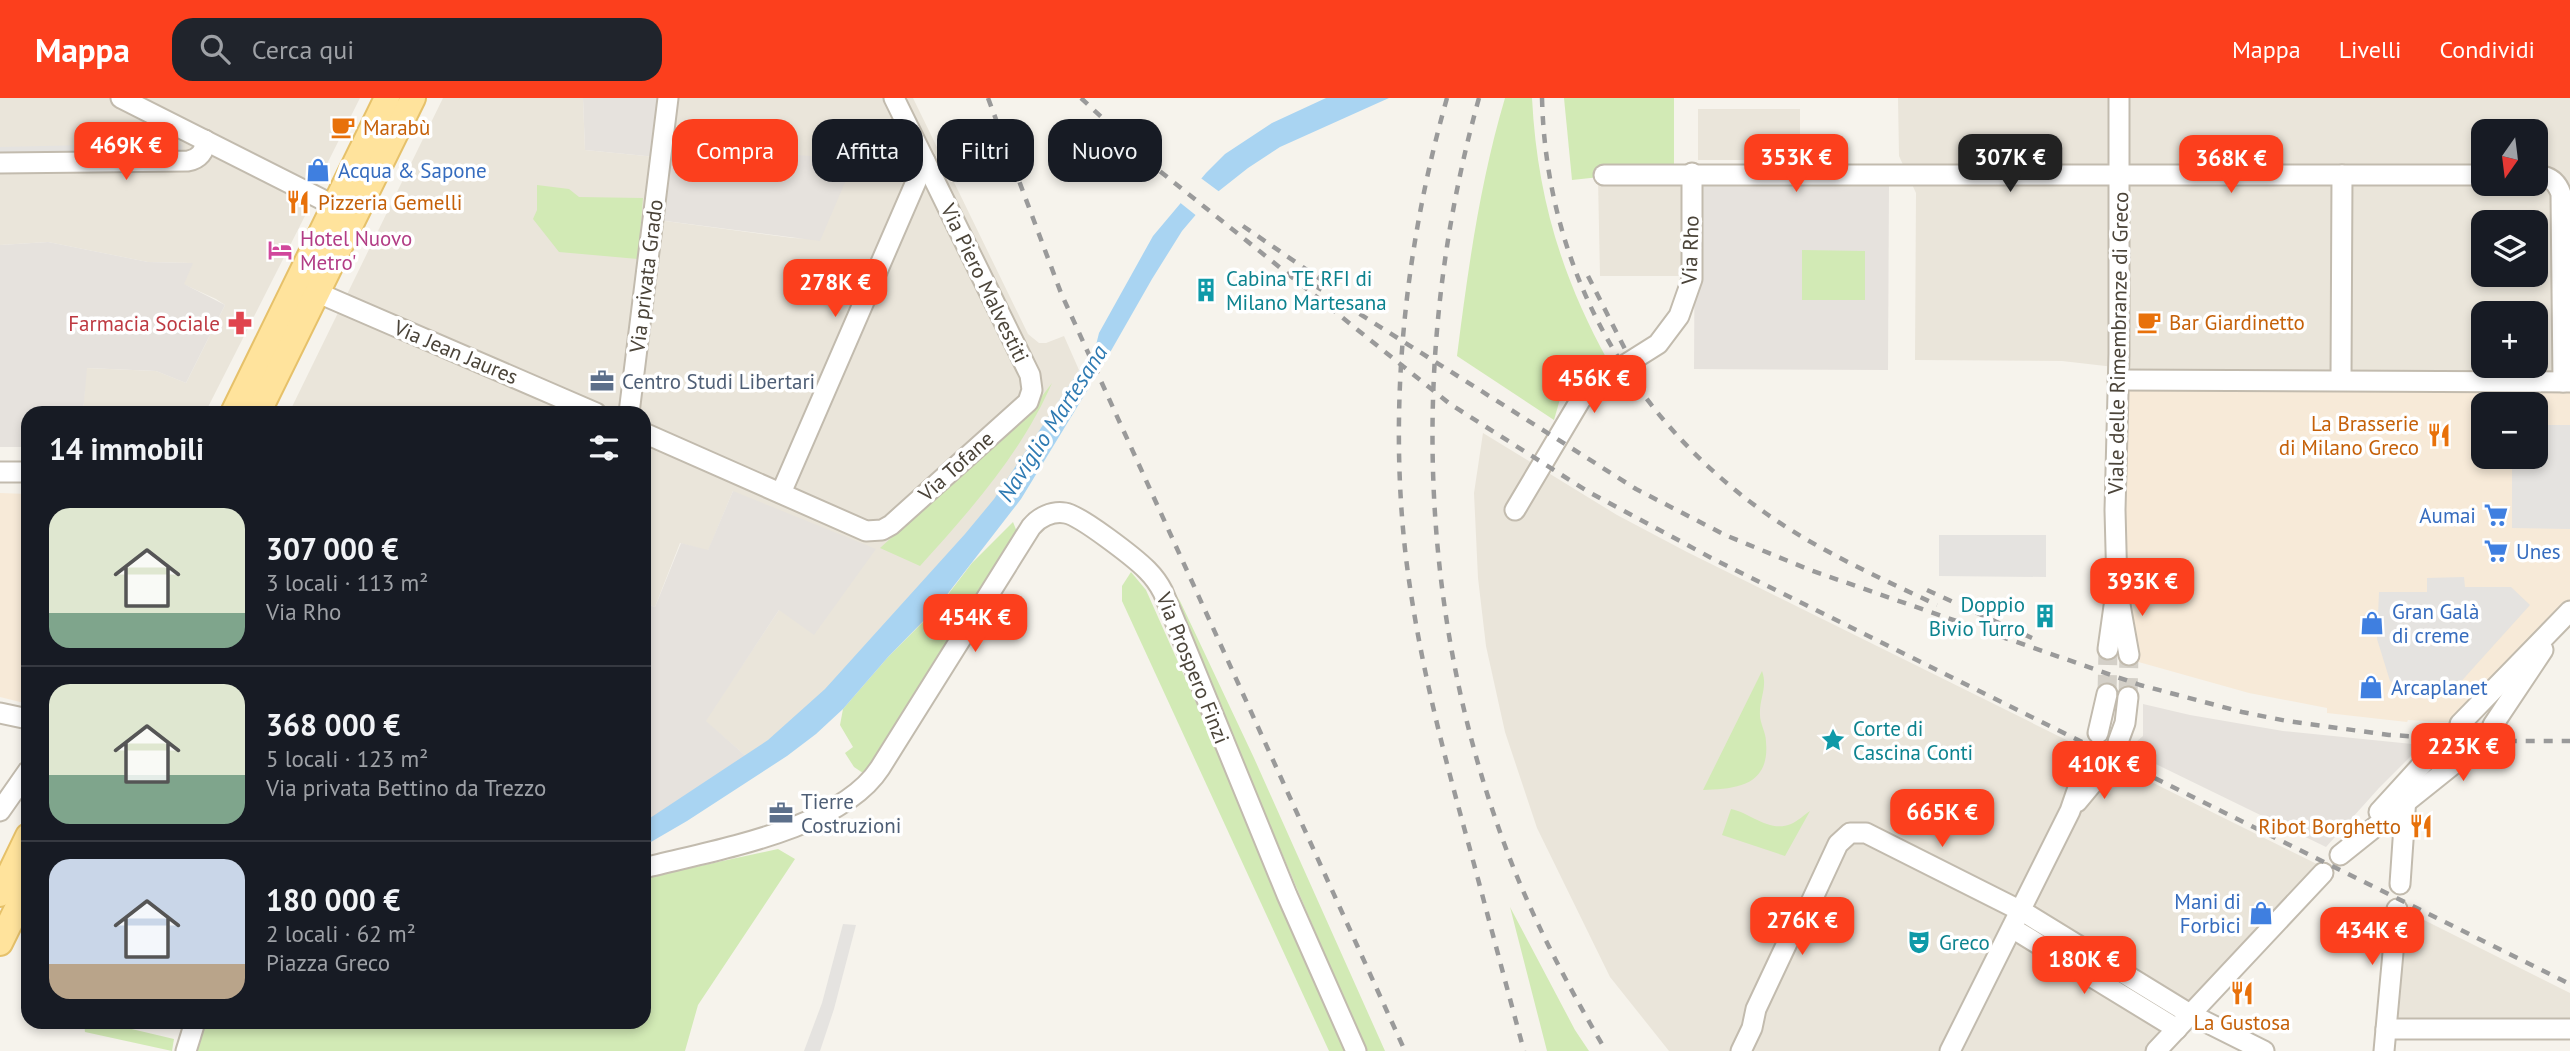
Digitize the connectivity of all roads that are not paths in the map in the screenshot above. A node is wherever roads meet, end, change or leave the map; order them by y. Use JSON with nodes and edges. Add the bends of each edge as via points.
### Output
{"nodes":[{"id":1,"x":121,"y":98,"type":"edge"},
{"id":2,"x":387,"y":98,"type":"edge"},
{"id":3,"x":413,"y":98,"type":"edge"},
{"id":4,"x":668,"y":98,"type":"edge"},
{"id":5,"x":894,"y":98,"type":"edge"},
{"id":6,"x":2119,"y":98,"type":"edge"},
{"id":7,"x":205,"y":140,"type":"junction"},
{"id":8,"x":925,"y":161,"type":"junction"},
{"id":9,"x":0,"y":163,"type":"edge"},
{"id":10,"x":1692,"y":173,"type":"junction"},
{"id":11,"x":1604,"y":175,"type":"dead end"},
{"id":12,"x":2120,"y":175,"type":"junction"},
{"id":13,"x":2342,"y":175,"type":"junction"},
{"id":14,"x":2471,"y":175,"type":"edge"},
{"id":15,"x":2548,"y":178,"type":"edge"},
{"id":16,"x":333,"y":205,"type":"junction"},
{"id":17,"x":316,"y":292,"type":"junction"},
{"id":18,"x":2118,"y":380,"type":"junction"},
{"id":19,"x":2341,"y":380,"type":"junction"},
{"id":20,"x":2566,"y":382,"type":"edge"},
{"id":21,"x":1031,"y":395,"type":"joint"},
{"id":22,"x":236,"y":406,"type":"edge"},
{"id":23,"x":261,"y":406,"type":"edge"},
{"id":24,"x":580,"y":406,"type":"edge"},
{"id":25,"x":630,"y":406,"type":"edge"},
{"id":26,"x":651,"y":436,"type":"edge"},
{"id":27,"x":0,"y":472,"type":"edge"},
{"id":28,"x":21,"y":472,"type":"edge"},
{"id":29,"x":781,"y":493,"type":"junction"},
{"id":30,"x":1515,"y":510,"type":"dead end"},
{"id":31,"x":2117,"y":588,"type":"junction"},
{"id":32,"x":2566,"y":615,"type":"edge"},
{"id":33,"x":2109,"y":649,"type":"tunnel mouth"},
{"id":34,"x":2129,"y":655,"type":"tunnel mouth"},
{"id":35,"x":2107,"y":694,"type":"tunnel mouth"},
{"id":36,"x":2128,"y":697,"type":"tunnel mouth"},
{"id":37,"x":0,"y":713,"type":"edge"},
{"id":38,"x":21,"y":718,"type":"edge"},
{"id":39,"x":2460,"y":724,"type":"tunnel mouth"},
{"id":40,"x":2493,"y":725,"type":"tunnel mouth"},
{"id":41,"x":2098,"y":733,"type":"dead end"},
{"id":42,"x":2118,"y":742,"type":"dead end"},
{"id":43,"x":2440,"y":745,"type":"tunnel mouth"},
{"id":44,"x":2089,"y":755,"type":"dead end"},
{"id":45,"x":2465,"y":755,"type":"tunnel mouth"},
{"id":46,"x":2107,"y":766,"type":"dead end"},
{"id":47,"x":2408,"y":779,"type":"junction"},
{"id":48,"x":21,"y":781,"type":"edge"},
{"id":49,"x":2406,"y":802,"type":"junction"},
{"id":50,"x":0,"y":811,"type":"edge"},
{"id":51,"x":2070,"y":811,"type":"junction"},
{"id":52,"x":21,"y":850,"type":"edge"},
{"id":53,"x":651,"y":866,"type":"edge"},
{"id":54,"x":2323,"y":873,"type":"dead end"},
{"id":55,"x":2400,"y":884,"type":"dead end"},
{"id":56,"x":0,"y":894,"type":"edge"},
{"id":57,"x":21,"y":901,"type":"edge"},
{"id":58,"x":2398,"y":909,"type":"dead end"},
{"id":59,"x":2016,"y":919,"type":"junction"},
{"id":60,"x":0,"y":943,"type":"edge"},
{"id":61,"x":2190,"y":1014,"type":"junction"},
{"id":62,"x":2386,"y":1028,"type":"junction"},
{"id":63,"x":193,"y":1029,"type":"edge"},
{"id":64,"x":2177,"y":1029,"type":"junction"},
{"id":65,"x":2570,"y":1029,"type":"edge"},
{"id":66,"x":186,"y":1051,"type":"edge"},
{"id":67,"x":1356,"y":1051,"type":"edge"},
{"id":68,"x":1741,"y":1051,"type":"edge"},
{"id":69,"x":1951,"y":1051,"type":"edge"},
{"id":70,"x":2156,"y":1051,"type":"edge"},
{"id":71,"x":2264,"y":1051,"type":"edge"},
{"id":72,"x":2384,"y":1051,"type":"edge"}],
"edges":[{"from":1,"to":7,"type":"street"},
{"from":2,"to":16,"type":"main road"},
{"from":3,"to":17,"type":"main road"},
{"from":4,"to":25,"type":"street","name":"Via privata Grado"},
{"from":5,"to":8,"type":"street","name":"Via Piero Malvestiti"},
{"from":6,"to":12,"type":"street","name":"Viale delle Rimembranze di Greco"},
{"from":7,"to":9,"type":"street","via":[[199,157],[188,161]]},
{"from":7,"to":16,"type":"street"},
{"from":8,"to":21,"type":"street","name":"Via Piero Malvestiti","via":[[1028,372]]},
{"from":8,"to":29,"type":"street"},
{"from":10,"to":11,"type":"street"},
{"from":10,"to":12,"type":"street"},
{"from":10,"to":30,"type":"street","name":"Via Rho","via":[[1693,274],[1679,316],[1658,344],[1604,378],[1581,399]]},
{"from":12,"to":13,"type":"street"},
{"from":12,"to":18,"type":"street","name":"Viale delle Rimembranze di Greco"},
{"from":13,"to":14,"type":"street"},
{"from":13,"to":19,"type":"street"},
{"from":15,"to":20,"type":"street","via":[[2561,194]]},
{"from":16,"to":22,"type":"main road"},
{"from":17,"to":23,"type":"main road"},
{"from":17,"to":24,"type":"street","name":"Via Jean Jaures"},
{"from":18,"to":19,"type":"street"},
{"from":18,"to":31,"type":"street","name":"Viale delle Rimembranze di Greco"},
{"from":19,"to":20,"type":"street"},
{"from":21,"to":29,"type":"street","name":"Via Tofane","via":[[891,525],[876,531],[866,531]]},
{"from":26,"to":29,"type":"street"},
{"from":27,"to":28,"type":"street"},
{"from":31,"to":33,"type":"street","name":"Viale delle Rimembranze di Greco"},
{"from":31,"to":34,"type":"street","name":"Viale delle Rimembranze di Greco"},
{"from":32,"to":39,"type":"street"},
{"from":32,"to":40,"type":"street"},
{"from":35,"to":41,"type":"street"},
{"from":36,"to":42,"type":"street"},
{"from":37,"to":38,"type":"street"},
{"from":43,"to":47,"type":"street"},
{"from":44,"to":51,"type":"street"},
{"from":45,"to":49,"type":"street"},
{"from":46,"to":51,"type":"street"},
{"from":47,"to":49,"type":"street"},
{"from":47,"to":49,"type":"street","via":[[2340,855]]},
{"from":48,"to":50,"type":"street"},
{"from":49,"to":55,"type":"street"},
{"from":51,"to":59,"type":"street"},
{"from":52,"to":56,"type":"main road"},
{"from":53,"to":67,"type":"street","name":"Via Prospero Finzi","via":[[798,826],[858,793],[880,768],[1031,527],[1052,514],[1072,515],[1139,562],[1163,592]]},
{"from":54,"to":61,"type":"street"},
{"from":57,"to":60,"type":"main road"},
{"from":58,"to":62,"type":"street"},
{"from":59,"to":61,"type":"street"},
{"from":59,"to":64,"type":"street"},
{"from":59,"to":68,"type":"street","via":[[1866,833],[1846,835],[1788,940]]},
{"from":59,"to":69,"type":"street"},
{"from":61,"to":64,"type":"street"},
{"from":61,"to":71,"type":"street"},
{"from":62,"to":65,"type":"street"},
{"from":62,"to":72,"type":"street"},
{"from":63,"to":66,"type":"street"},
{"from":64,"to":70,"type":"street"}]}
